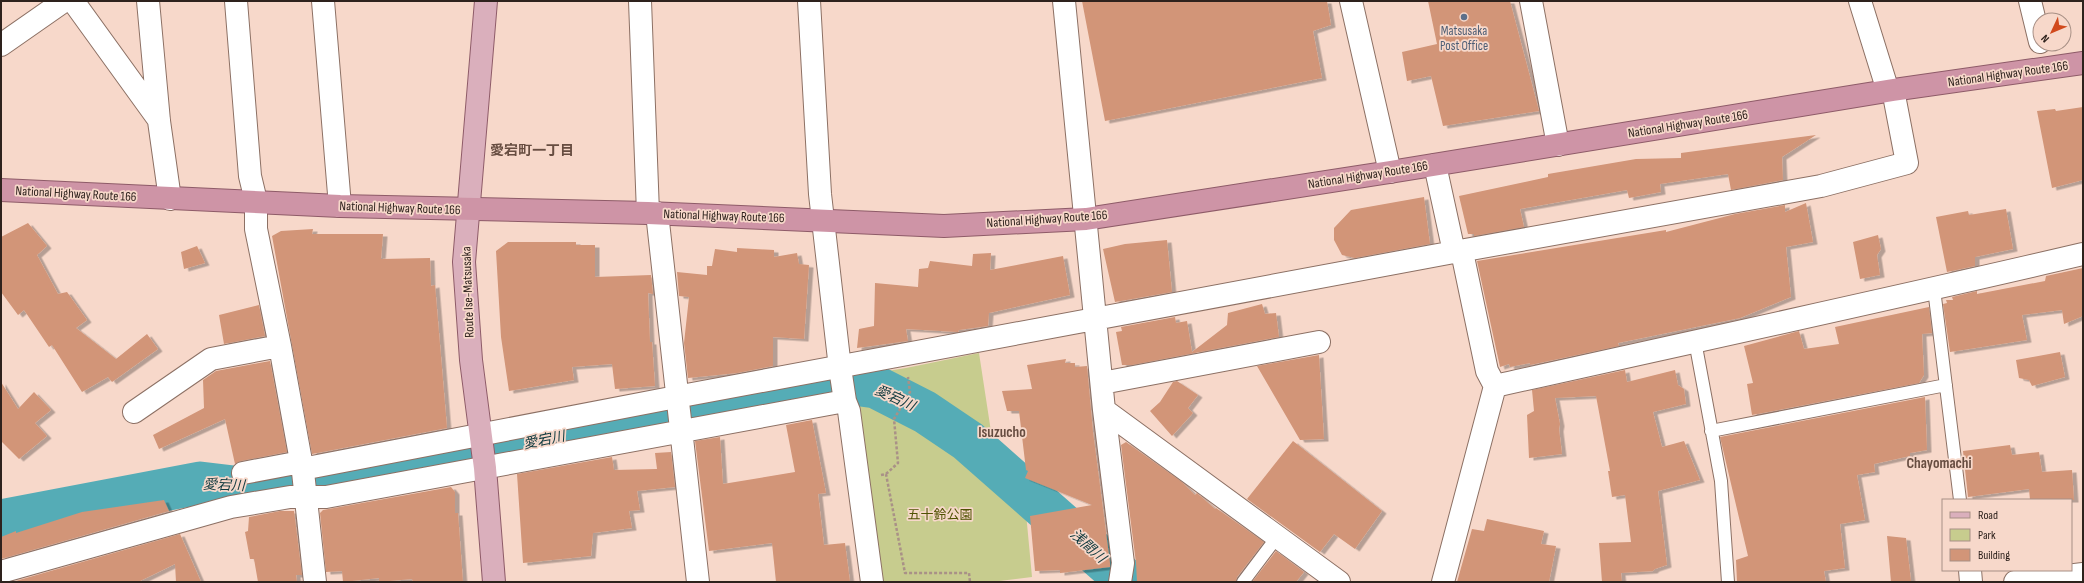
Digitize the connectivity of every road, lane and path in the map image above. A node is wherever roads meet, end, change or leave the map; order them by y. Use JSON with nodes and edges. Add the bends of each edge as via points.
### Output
{"nodes":[{"id":1,"x":64,"y":1,"type":"edge"},
{"id":2,"x":73,"y":1,"type":"edge"},
{"id":3,"x":148,"y":1,"type":"edge"},
{"id":4,"x":236,"y":1,"type":"edge"},
{"id":5,"x":323,"y":1,"type":"edge"},
{"id":6,"x":486,"y":1,"type":"edge"},
{"id":7,"x":640,"y":1,"type":"edge"},
{"id":8,"x":809,"y":1,"type":"edge"},
{"id":9,"x":1064,"y":1,"type":"edge"},
{"id":10,"x":1351,"y":1,"type":"edge"},
{"id":11,"x":1531,"y":1,"type":"edge"},
{"id":12,"x":1860,"y":1,"type":"edge"},
{"id":13,"x":2030,"y":1,"type":"edge"},
{"id":14,"x":2033,"y":12,"type":"edge"},
{"id":15,"x":1,"y":45,"type":"edge"},
{"id":16,"x":2042,"y":52,"type":"edge"},
{"id":17,"x":2083,"y":63,"type":"edge"},
{"id":18,"x":2046,"y":68,"type":"junction"},
{"id":19,"x":1890,"y":91,"type":"junction"},
{"id":20,"x":159,"y":121,"type":"junction"},
{"id":21,"x":1558,"y":145,"type":"junction"},
{"id":22,"x":1435,"y":165,"type":"junction"},
{"id":23,"x":1390,"y":172,"type":"junction"},
{"id":24,"x":1,"y":190,"type":"edge"},
{"id":25,"x":170,"y":199,"type":"junction"},
{"id":26,"x":256,"y":201,"type":"junction"},
{"id":27,"x":340,"y":206,"type":"junction"},
{"id":28,"x":468,"y":210,"type":"junction"},
{"id":29,"x":652,"y":213,"type":"junction"},
{"id":30,"x":1086,"y":219,"type":"junction"},
{"id":31,"x":823,"y":220,"type":"junction"},
{"id":32,"x":1458,"y":252,"type":"junction"},
{"id":33,"x":2083,"y":254,"type":"edge"},
{"id":34,"x":1934,"y":290,"type":"junction"},
{"id":35,"x":1096,"y":319,"type":"junction"},
{"id":36,"x":1695,"y":341,"type":"junction"},
{"id":37,"x":1319,"y":342,"type":"dead end"},
{"id":38,"x":280,"y":346,"type":"junction"},
{"id":39,"x":841,"y":371,"type":"junction"},
{"id":40,"x":907,"y":374,"type":"dead end"},
{"id":41,"x":1102,"y":383,"type":"junction"},
{"id":42,"x":1946,"y":385,"type":"junction"},
{"id":43,"x":1495,"y":386,"type":"junction"},
{"id":44,"x":676,"y":398,"type":"junction"},
{"id":45,"x":845,"y":401,"type":"junction"},
{"id":46,"x":1104,"y":410,"type":"junction"},
{"id":47,"x":134,"y":412,"type":"dead end"},
{"id":48,"x":680,"y":430,"type":"junction"},
{"id":49,"x":1711,"y":431,"type":"junction"},
{"id":50,"x":480,"y":436,"type":"junction"},
{"id":51,"x":484,"y":467,"type":"junction"},
{"id":52,"x":243,"y":473,"type":"dead end"},
{"id":53,"x":886,"y":474,"type":"junction"},
{"id":54,"x":880,"y":475,"type":"dead end"},
{"id":55,"x":304,"y":479,"type":"junction"},
{"id":56,"x":1960,"y":499,"type":"edge"},
{"id":57,"x":1277,"y":538,"type":"junction"},
{"id":58,"x":1970,"y":571,"type":"edge"},
{"id":59,"x":1,"y":572,"type":"edge"},
{"id":60,"x":1121,"y":573,"type":"edge"},
{"id":61,"x":2083,"y":574,"type":"edge"},
{"id":62,"x":315,"y":582,"type":"edge"},
{"id":63,"x":494,"y":582,"type":"edge"},
{"id":64,"x":698,"y":582,"type":"edge"},
{"id":65,"x":872,"y":582,"type":"edge"},
{"id":66,"x":970,"y":582,"type":"edge"},
{"id":67,"x":1243,"y":582,"type":"edge"},
{"id":68,"x":1339,"y":582,"type":"edge"},
{"id":69,"x":1444,"y":582,"type":"edge"},
{"id":70,"x":1728,"y":582,"type":"edge"},
{"id":71,"x":1971,"y":582,"type":"edge"},
{"id":72,"x":2016,"y":582,"type":"edge"}],
"edges":[{"from":1,"to":15,"type":"street"},
{"from":2,"to":20,"type":"street"},
{"from":3,"to":20,"type":"street"},
{"from":4,"to":26,"type":"street","via":[[250,176]]},
{"from":5,"to":27,"type":"street"},
{"from":6,"to":28,"type":"main road","name":"Route Ise-Matsusaka"},
{"from":7,"to":29,"type":"street"},
{"from":8,"to":31,"type":"street"},
{"from":9,"to":30,"type":"street"},
{"from":10,"to":23,"type":"street"},
{"from":11,"to":21,"type":"street"},
{"from":12,"to":19,"type":"street"},
{"from":13,"to":14,"type":"street"},
{"from":16,"to":18,"type":"street"},
{"from":17,"to":18,"type":"highway","name":"National Highway Route 166"},
{"from":18,"to":19,"type":"highway","name":"National Highway Route 166"},
{"from":19,"to":21,"type":"highway","name":"National Highway Route 166"},
{"from":19,"to":32,"type":"street","via":[[1907,163],[1821,186]]},
{"from":20,"to":25,"type":"street"},
{"from":21,"to":22,"type":"highway","name":"National Highway Route 166"},
{"from":22,"to":23,"type":"highway","name":"National Highway Route 166"},
{"from":22,"to":32,"type":"street"},
{"from":23,"to":30,"type":"highway","name":"National Highway Route 166"},
{"from":24,"to":25,"type":"highway","name":"National Highway Route 166"},
{"from":25,"to":26,"type":"highway","name":"National Highway Route 166"},
{"from":26,"to":27,"type":"highway","name":"National Highway Route 166"},
{"from":26,"to":38,"type":"street","via":[[256,229]]},
{"from":27,"to":28,"type":"highway","name":"National Highway Route 166"},
{"from":28,"to":29,"type":"highway","name":"National Highway Route 166"},
{"from":28,"to":50,"type":"main road","name":"Route Ise-Matsusaka","via":[[464,262],[471,360]]},
{"from":29,"to":31,"type":"highway","name":"National Highway Route 166"},
{"from":29,"to":44,"type":"street"},
{"from":30,"to":31,"type":"highway","name":"National Highway Route 166","via":[[944,226]]},
{"from":30,"to":35,"type":"street"},
{"from":31,"to":39,"type":"street"},
{"from":32,"to":35,"type":"street"},
{"from":32,"to":43,"type":"street","via":[[1487,371]]},
{"from":33,"to":34,"type":"street"},
{"from":34,"to":36,"type":"street"},
{"from":34,"to":42,"type":"lane"},
{"from":35,"to":39,"type":"street"},
{"from":35,"to":41,"type":"street"},
{"from":36,"to":43,"type":"street"},
{"from":36,"to":49,"type":"lane"},
{"from":37,"to":41,"type":"street"},
{"from":38,"to":47,"type":"street","via":[[211,359]]},
{"from":38,"to":55,"type":"street"},
{"from":39,"to":44,"type":"street"},
{"from":39,"to":45,"type":"street"},
{"from":40,"to":53,"type":"path","via":[[910,392],[894,419],[898,463]]},
{"from":41,"to":46,"type":"street"},
{"from":42,"to":49,"type":"lane"},
{"from":42,"to":56,"type":"lane"},
{"from":43,"to":69,"type":"street"},
{"from":44,"to":48,"type":"street"},
{"from":44,"to":50,"type":"street"},
{"from":45,"to":48,"type":"street"},
{"from":45,"to":65,"type":"street","via":[[849,411]]},
{"from":46,"to":57,"type":"street"},
{"from":46,"to":60,"type":"street"},
{"from":48,"to":51,"type":"street"},
{"from":48,"to":64,"type":"street"},
{"from":49,"to":70,"type":"lane","via":[[1721,481]]},
{"from":50,"to":51,"type":"main road","name":"Route Ise-Matsusaka"},
{"from":50,"to":55,"type":"street"},
{"from":51,"to":55,"type":"street","via":[[326,497]]},
{"from":51,"to":63,"type":"main road","name":"Route Ise-Matsusaka"},
{"from":52,"to":55,"type":"street"},
{"from":53,"to":54,"type":"path"},
{"from":53,"to":66,"type":"path","via":[[905,574],[969,573]]},
{"from":55,"to":59,"type":"street","via":[[290,497],[231,507]]},
{"from":55,"to":62,"type":"street"},
{"from":57,"to":67,"type":"lane"},
{"from":57,"to":68,"type":"street"},
{"from":58,"to":71,"type":"street"},
{"from":61,"to":72,"type":"street"}]}
